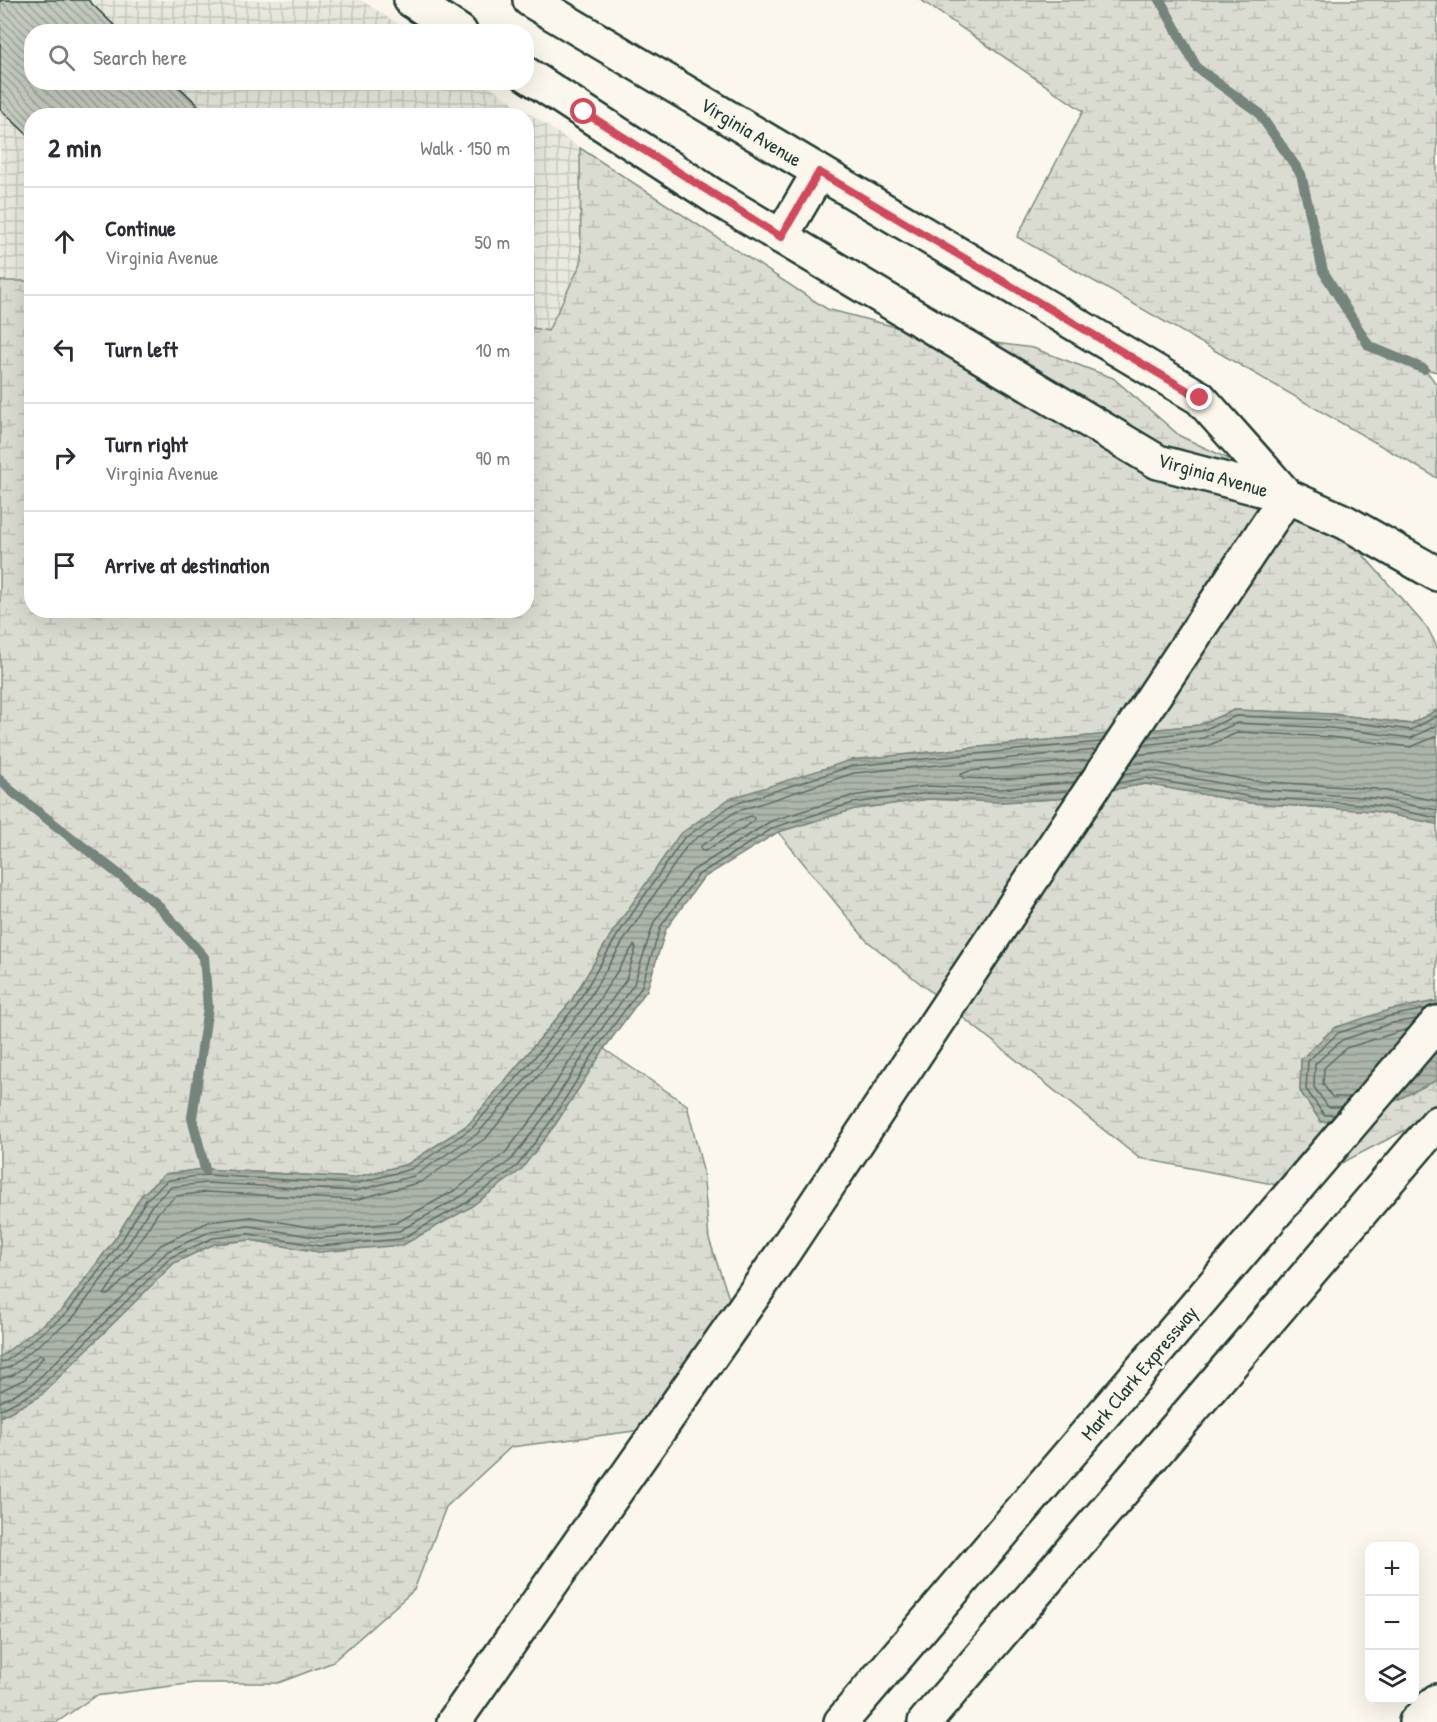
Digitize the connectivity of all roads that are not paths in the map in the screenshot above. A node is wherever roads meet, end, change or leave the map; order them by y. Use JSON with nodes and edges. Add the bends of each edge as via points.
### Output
{"nodes":[{"id":1,"x":411,"y":0,"type":"edge"},
{"id":2,"x":530,"y":0,"type":"edge"},
{"id":3,"x":448,"y":24,"type":"edge"},
{"id":4,"x":534,"y":79,"type":"edge"},
{"id":5,"x":819,"y":172,"type":"junction"},
{"id":6,"x":781,"y":237,"type":"junction"},
{"id":7,"x":1287,"y":496,"type":"junction"},
{"id":8,"x":1437,"y":574,"type":"edge"},
{"id":9,"x":1437,"y":1023,"type":"edge"},
{"id":10,"x":1437,"y":1123,"type":"edge"},
{"id":11,"x":1437,"y":1701,"type":"edge"},
{"id":12,"x":454,"y":1722,"type":"edge"},
{"id":13,"x":841,"y":1722,"type":"edge"},
{"id":14,"x":925,"y":1722,"type":"edge"},
{"id":15,"x":1416,"y":1722,"type":"edge"}],
"edges":[{"from":1,"to":3,"type":"main road"},
{"from":2,"to":5,"type":"main road","name":"Virginia Avenue"},
{"from":4,"to":6,"type":"main road","name":"Virginia Avenue"},
{"from":5,"to":6,"type":"main road"},
{"from":5,"to":7,"type":"main road","name":"Virginia Avenue","via":[[1200,398]]},
{"from":6,"to":7,"type":"main road","name":"Virginia Avenue","via":[[1158,462]]},
{"from":7,"to":8,"type":"main road","name":"Virginia Avenue","via":[[1345,522]]},
{"from":7,"to":12,"type":"main road","via":[[783,1253]]},
{"from":9,"to":13,"type":"main road","name":"Mark Clark Expressway"},
{"from":10,"to":14,"type":"main road"},
{"from":11,"to":15,"type":"main road"}]}
